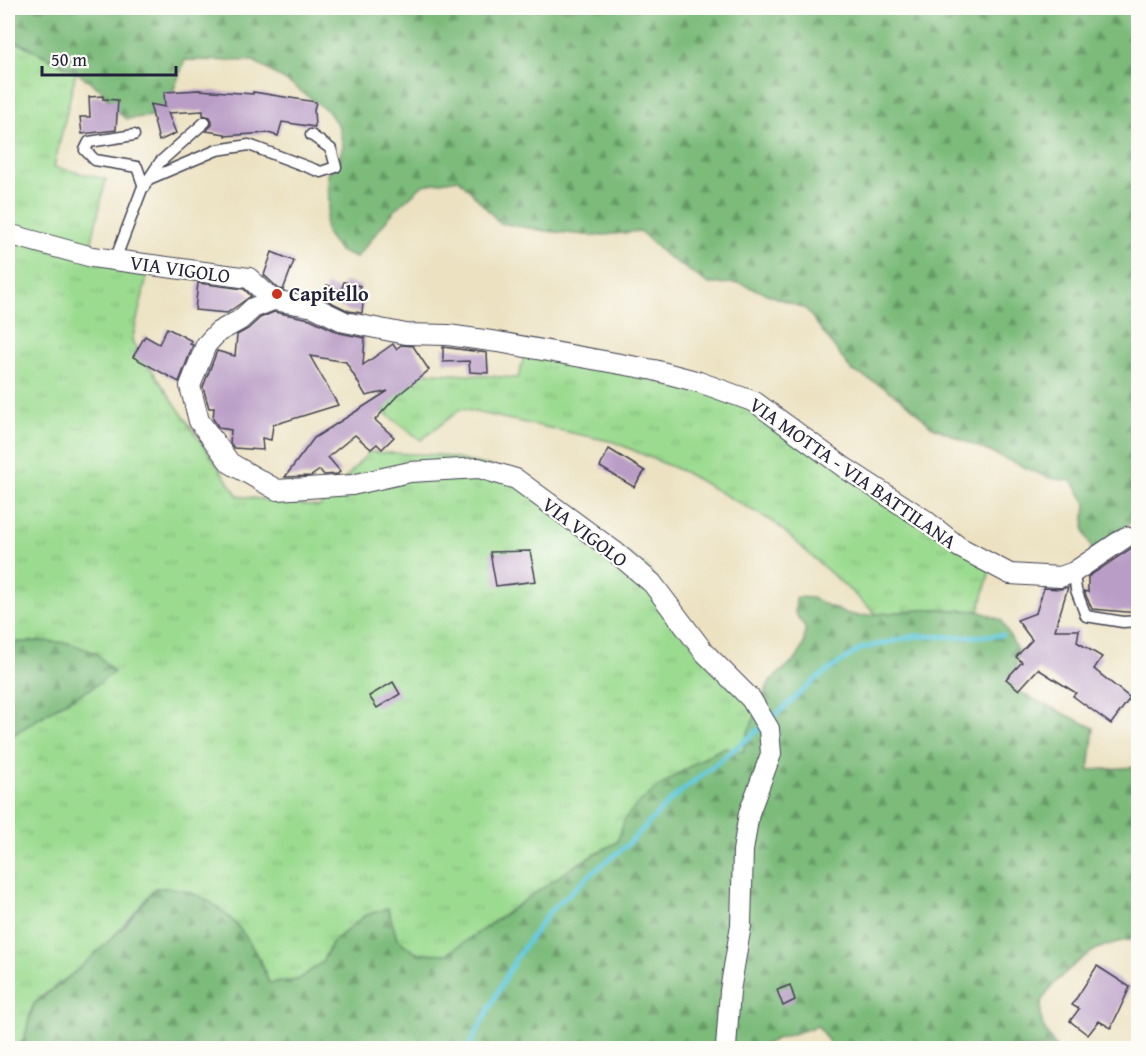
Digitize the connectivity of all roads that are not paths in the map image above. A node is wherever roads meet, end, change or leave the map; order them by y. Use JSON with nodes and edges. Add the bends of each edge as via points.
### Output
{"nodes":[{"id":1,"x":205,"y":122,"type":"dead end"},
{"id":2,"x":134,"y":135,"type":"dead end"},
{"id":3,"x":311,"y":135,"type":"dead end"},
{"id":4,"x":147,"y":183,"type":"junction"},
{"id":5,"x":8,"y":234,"type":"edge"},
{"id":6,"x":115,"y":260,"type":"junction"},
{"id":7,"x":273,"y":300,"type":"junction"},
{"id":8,"x":1126,"y":537,"type":"dead end"},
{"id":9,"x":1074,"y":572,"type":"junction"},
{"id":10,"x":1138,"y":621,"type":"edge"},
{"id":11,"x":726,"y":1048,"type":"edge"}],
"edges":[{"from":1,"to":4,"type":"lane","via":[[160,162]]},
{"from":2,"to":4,"type":"lane","via":[[89,142],[85,150],[95,160],[137,167]]},
{"from":3,"to":4,"type":"lane","via":[[331,149],[336,166],[321,172],[249,145],[217,150]]},
{"from":4,"to":6,"type":"lane"},
{"from":5,"to":6,"type":"street","name":"VIA VIGOLO"},
{"from":6,"to":7,"type":"street","name":"VIA VIGOLO","via":[[249,278]]},
{"from":7,"to":9,"type":"street","name":"VIA MOTTA - VIA BATTILANA","via":[[314,307],[345,322],[406,334],[498,342],[699,382],[755,402],[959,547],[1010,574],[1060,578]]},
{"from":7,"to":11,"type":"street","name":"VIA VIGOLO","via":[[253,308],[218,332],[206,345],[190,386],[199,421],[230,463],[277,490],[352,485],[410,472],[479,468],[516,479],[652,583],[704,652],[752,699],[770,729],[771,754],[749,813],[743,851],[741,925]]},
{"from":8,"to":9,"type":"street"},
{"from":9,"to":10,"type":"lane","via":[[1086,616]]}]}
